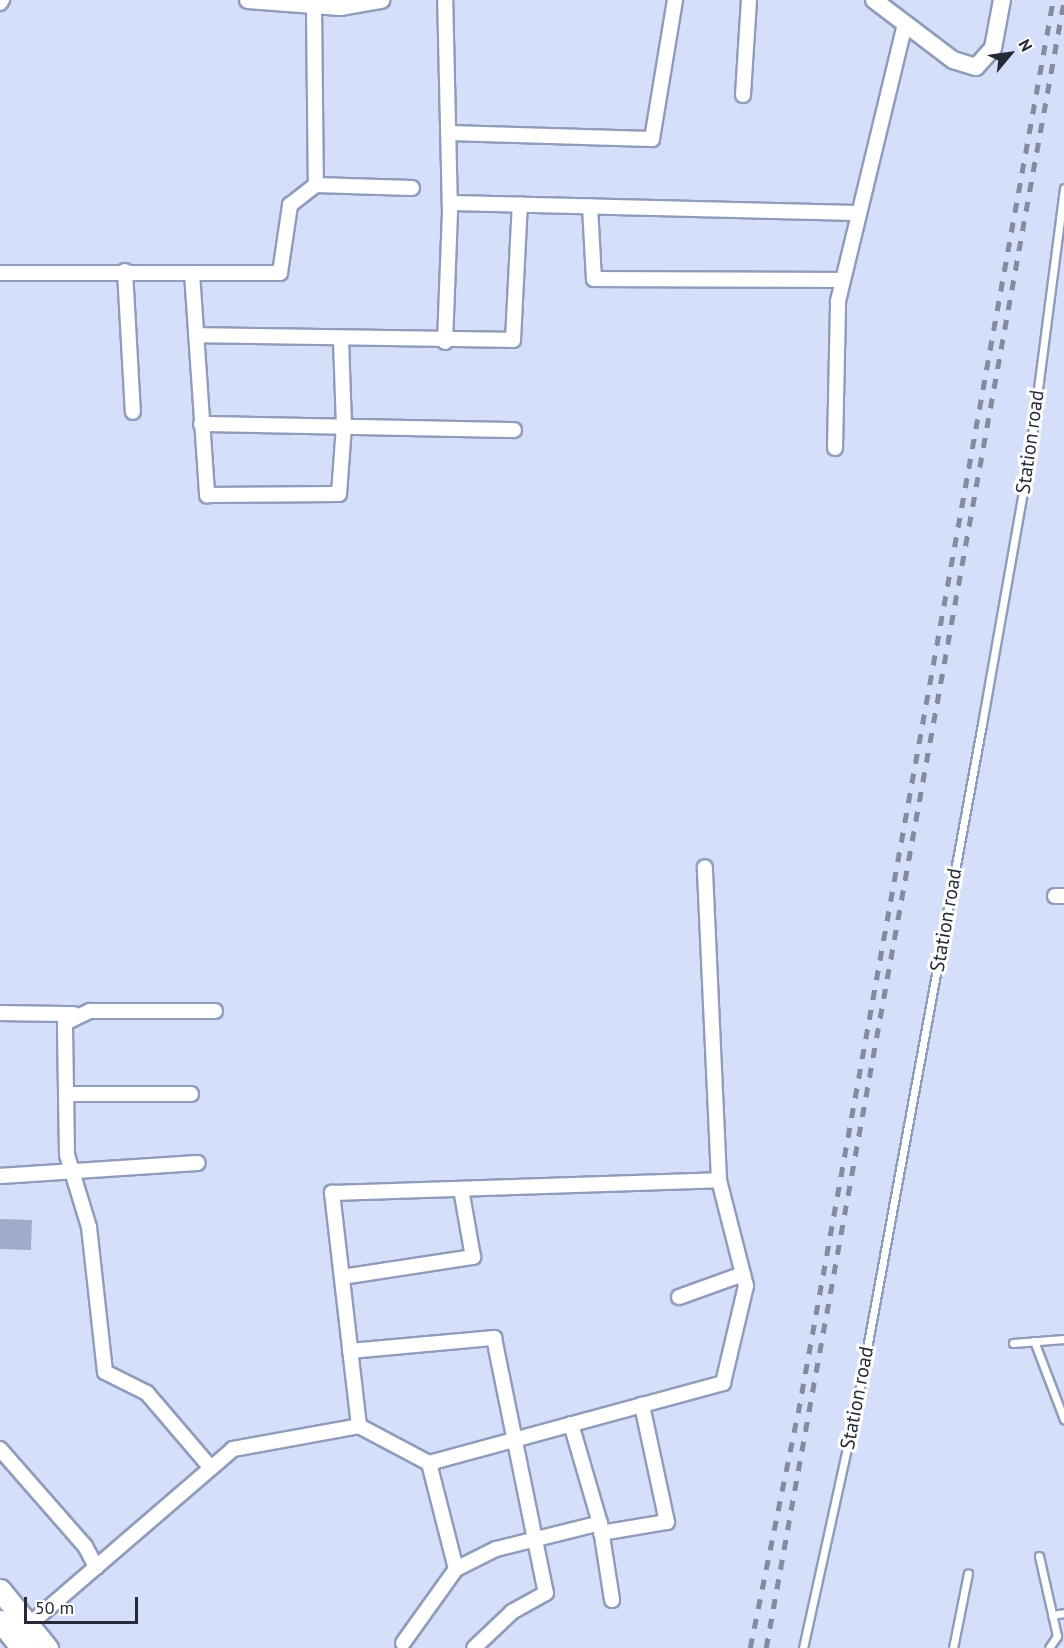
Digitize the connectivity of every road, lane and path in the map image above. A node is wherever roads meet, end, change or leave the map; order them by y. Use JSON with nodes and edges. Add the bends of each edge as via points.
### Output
{"nodes":[{"id":1,"x":248,"y":0,"type":"edge"},
{"id":2,"x":381,"y":0,"type":"edge"},
{"id":3,"x":445,"y":0,"type":"edge"},
{"id":4,"x":675,"y":0,"type":"edge"},
{"id":5,"x":749,"y":0,"type":"edge"},
{"id":6,"x":874,"y":0,"type":"edge"},
{"id":7,"x":1002,"y":0,"type":"edge"},
{"id":8,"x":314,"y":7,"type":"junction"},
{"id":9,"x":905,"y":24,"type":"junction"},
{"id":10,"x":743,"y":95,"type":"dead end"},
{"id":11,"x":448,"y":134,"type":"junction"},
{"id":12,"x":316,"y":185,"type":"junction"},
{"id":13,"x":412,"y":188,"type":"dead end"},
{"id":14,"x":1064,"y":188,"type":"edge"},
{"id":15,"x":450,"y":203,"type":"junction"},
{"id":16,"x":520,"y":204,"type":"junction"},
{"id":17,"x":590,"y":206,"type":"junction"},
{"id":18,"x":859,"y":213,"type":"junction"},
{"id":19,"x":125,"y":271,"type":"junction"},
{"id":20,"x":0,"y":273,"type":"edge"},
{"id":21,"x":192,"y":273,"type":"junction"},
{"id":22,"x":843,"y":280,"type":"junction"},
{"id":23,"x":196,"y":335,"type":"junction"},
{"id":24,"x":341,"y":339,"type":"junction"},
{"id":25,"x":445,"y":342,"type":"junction"},
{"id":26,"x":133,"y":412,"type":"dead end"},
{"id":27,"x":201,"y":424,"type":"junction"},
{"id":28,"x":344,"y":426,"type":"junction"},
{"id":29,"x":514,"y":430,"type":"dead end"},
{"id":30,"x":835,"y":448,"type":"dead end"},
{"id":31,"x":705,"y":867,"type":"dead end"},
{"id":32,"x":215,"y":1011,"type":"dead end"},
{"id":33,"x":0,"y":1013,"type":"edge"},
{"id":34,"x":74,"y":1014,"type":"junction"},
{"id":35,"x":66,"y":1094,"type":"junction"},
{"id":36,"x":191,"y":1094,"type":"dead end"},
{"id":37,"x":198,"y":1163,"type":"dead end"},
{"id":38,"x":74,"y":1169,"type":"junction"},
{"id":39,"x":0,"y":1176,"type":"edge"},
{"id":40,"x":719,"y":1180,"type":"junction"},
{"id":41,"x":461,"y":1189,"type":"junction"},
{"id":42,"x":743,"y":1274,"type":"junction"},
{"id":43,"x":342,"y":1277,"type":"junction"},
{"id":44,"x":679,"y":1297,"type":"dead end"},
{"id":45,"x":1064,"y":1339,"type":"edge"},
{"id":46,"x":1034,"y":1341,"type":"junction"},
{"id":47,"x":1013,"y":1343,"type":"dead end"},
{"id":48,"x":350,"y":1351,"type":"junction"},
{"id":49,"x":642,"y":1405,"type":"junction"},
{"id":50,"x":1064,"y":1419,"type":"edge"},
{"id":51,"x":571,"y":1424,"type":"junction"},
{"id":52,"x":358,"y":1426,"type":"junction"},
{"id":53,"x":518,"y":1439,"type":"junction"},
{"id":54,"x":0,"y":1449,"type":"edge"},
{"id":55,"x":429,"y":1463,"type":"junction"},
{"id":56,"x":211,"y":1468,"type":"junction"},
{"id":57,"x":601,"y":1528,"type":"junction"},
{"id":58,"x":534,"y":1539,"type":"junction"},
{"id":59,"x":1040,"y":1556,"type":"dead end"},
{"id":60,"x":96,"y":1567,"type":"junction"},
{"id":61,"x":456,"y":1569,"type":"junction"},
{"id":62,"x":968,"y":1573,"type":"dead end"},
{"id":63,"x":0,"y":1590,"type":"edge"},
{"id":64,"x":612,"y":1600,"type":"dead end"},
{"id":65,"x":1064,"y":1613,"type":"edge"},
{"id":66,"x":1052,"y":1615,"type":"junction"},
{"id":67,"x":16,"y":1633,"type":"edge"},
{"id":68,"x":401,"y":1646,"type":"edge"},
{"id":69,"x":47,"y":1648,"type":"edge"},
{"id":70,"x":474,"y":1648,"type":"edge"},
{"id":71,"x":804,"y":1648,"type":"edge"},
{"id":72,"x":953,"y":1648,"type":"edge"},
{"id":73,"x":1049,"y":1648,"type":"edge"}],
"edges":[{"from":1,"to":8,"type":"street"},
{"from":2,"to":8,"type":"street"},
{"from":3,"to":11,"type":"street"},
{"from":4,"to":11,"type":"street","via":[[652,139]]},
{"from":5,"to":10,"type":"street"},
{"from":6,"to":9,"type":"street"},
{"from":7,"to":9,"type":"street","via":[[993,48],[976,67],[953,60]]},
{"from":8,"to":12,"type":"street"},
{"from":9,"to":18,"type":"street"},
{"from":11,"to":15,"type":"street"},
{"from":12,"to":13,"type":"street"},
{"from":12,"to":21,"type":"street","via":[[290,205],[280,273]]},
{"from":14,"to":71,"type":"lane","name":"Station road","via":[[1029,458],[982,724],[858,1397]]},
{"from":15,"to":16,"type":"street"},
{"from":15,"to":25,"type":"street"},
{"from":16,"to":17,"type":"street"},
{"from":16,"to":25,"type":"street","via":[[513,340]]},
{"from":17,"to":18,"type":"street"},
{"from":17,"to":22,"type":"street","via":[[594,279]]},
{"from":18,"to":22,"type":"street"},
{"from":19,"to":20,"type":"street"},
{"from":19,"to":21,"type":"street"},
{"from":19,"to":26,"type":"street"},
{"from":21,"to":23,"type":"street"},
{"from":22,"to":30,"type":"street"},
{"from":23,"to":24,"type":"street"},
{"from":23,"to":27,"type":"street"},
{"from":24,"to":25,"type":"street"},
{"from":24,"to":28,"type":"street"},
{"from":27,"to":28,"type":"street"},
{"from":27,"to":28,"type":"street","via":[[207,495],[326,498],[339,494]]},
{"from":28,"to":29,"type":"street"},
{"from":31,"to":40,"type":"street"},
{"from":32,"to":34,"type":"street"},
{"from":33,"to":34,"type":"street"},
{"from":34,"to":35,"type":"street","via":[[65,1023]]},
{"from":35,"to":36,"type":"street"},
{"from":35,"to":38,"type":"street","via":[[67,1155]]},
{"from":37,"to":38,"type":"street"},
{"from":38,"to":39,"type":"street"},
{"from":38,"to":56,"type":"street","via":[[89,1227],[105,1372],[147,1393]]},
{"from":40,"to":41,"type":"street"},
{"from":40,"to":42,"type":"street"},
{"from":41,"to":43,"type":"street","via":[[473,1257]]},
{"from":41,"to":43,"type":"street","via":[[332,1193]]},
{"from":42,"to":44,"type":"street"},
{"from":42,"to":49,"type":"street","via":[[746,1286],[723,1383]]},
{"from":43,"to":48,"type":"street"},
{"from":45,"to":46,"type":"lane"},
{"from":46,"to":47,"type":"lane"},
{"from":46,"to":50,"type":"lane"},
{"from":48,"to":52,"type":"street"},
{"from":48,"to":53,"type":"street","via":[[494,1338]]},
{"from":49,"to":51,"type":"street"},
{"from":49,"to":57,"type":"street","via":[[667,1522]]},
{"from":51,"to":53,"type":"street"},
{"from":51,"to":57,"type":"street"},
{"from":52,"to":55,"type":"street"},
{"from":52,"to":56,"type":"street","via":[[233,1449]]},
{"from":53,"to":55,"type":"street"},
{"from":53,"to":58,"type":"street","via":[[515,1456]]},
{"from":54,"to":60,"type":"street","via":[[85,1546]]},
{"from":55,"to":61,"type":"street"},
{"from":56,"to":60,"type":"street"},
{"from":57,"to":58,"type":"street"},
{"from":57,"to":64,"type":"street"},
{"from":58,"to":61,"type":"street","via":[[496,1549]]},
{"from":58,"to":70,"type":"street","via":[[546,1593],[512,1612]]},
{"from":59,"to":66,"type":"lane"},
{"from":60,"to":67,"type":"street"},
{"from":61,"to":68,"type":"street"},
{"from":62,"to":72,"type":"lane"},
{"from":63,"to":67,"type":"main road"},
{"from":65,"to":66,"type":"lane"},
{"from":66,"to":73,"type":"lane","via":[[1057,1636]]},
{"from":67,"to":69,"type":"main road"}]}
